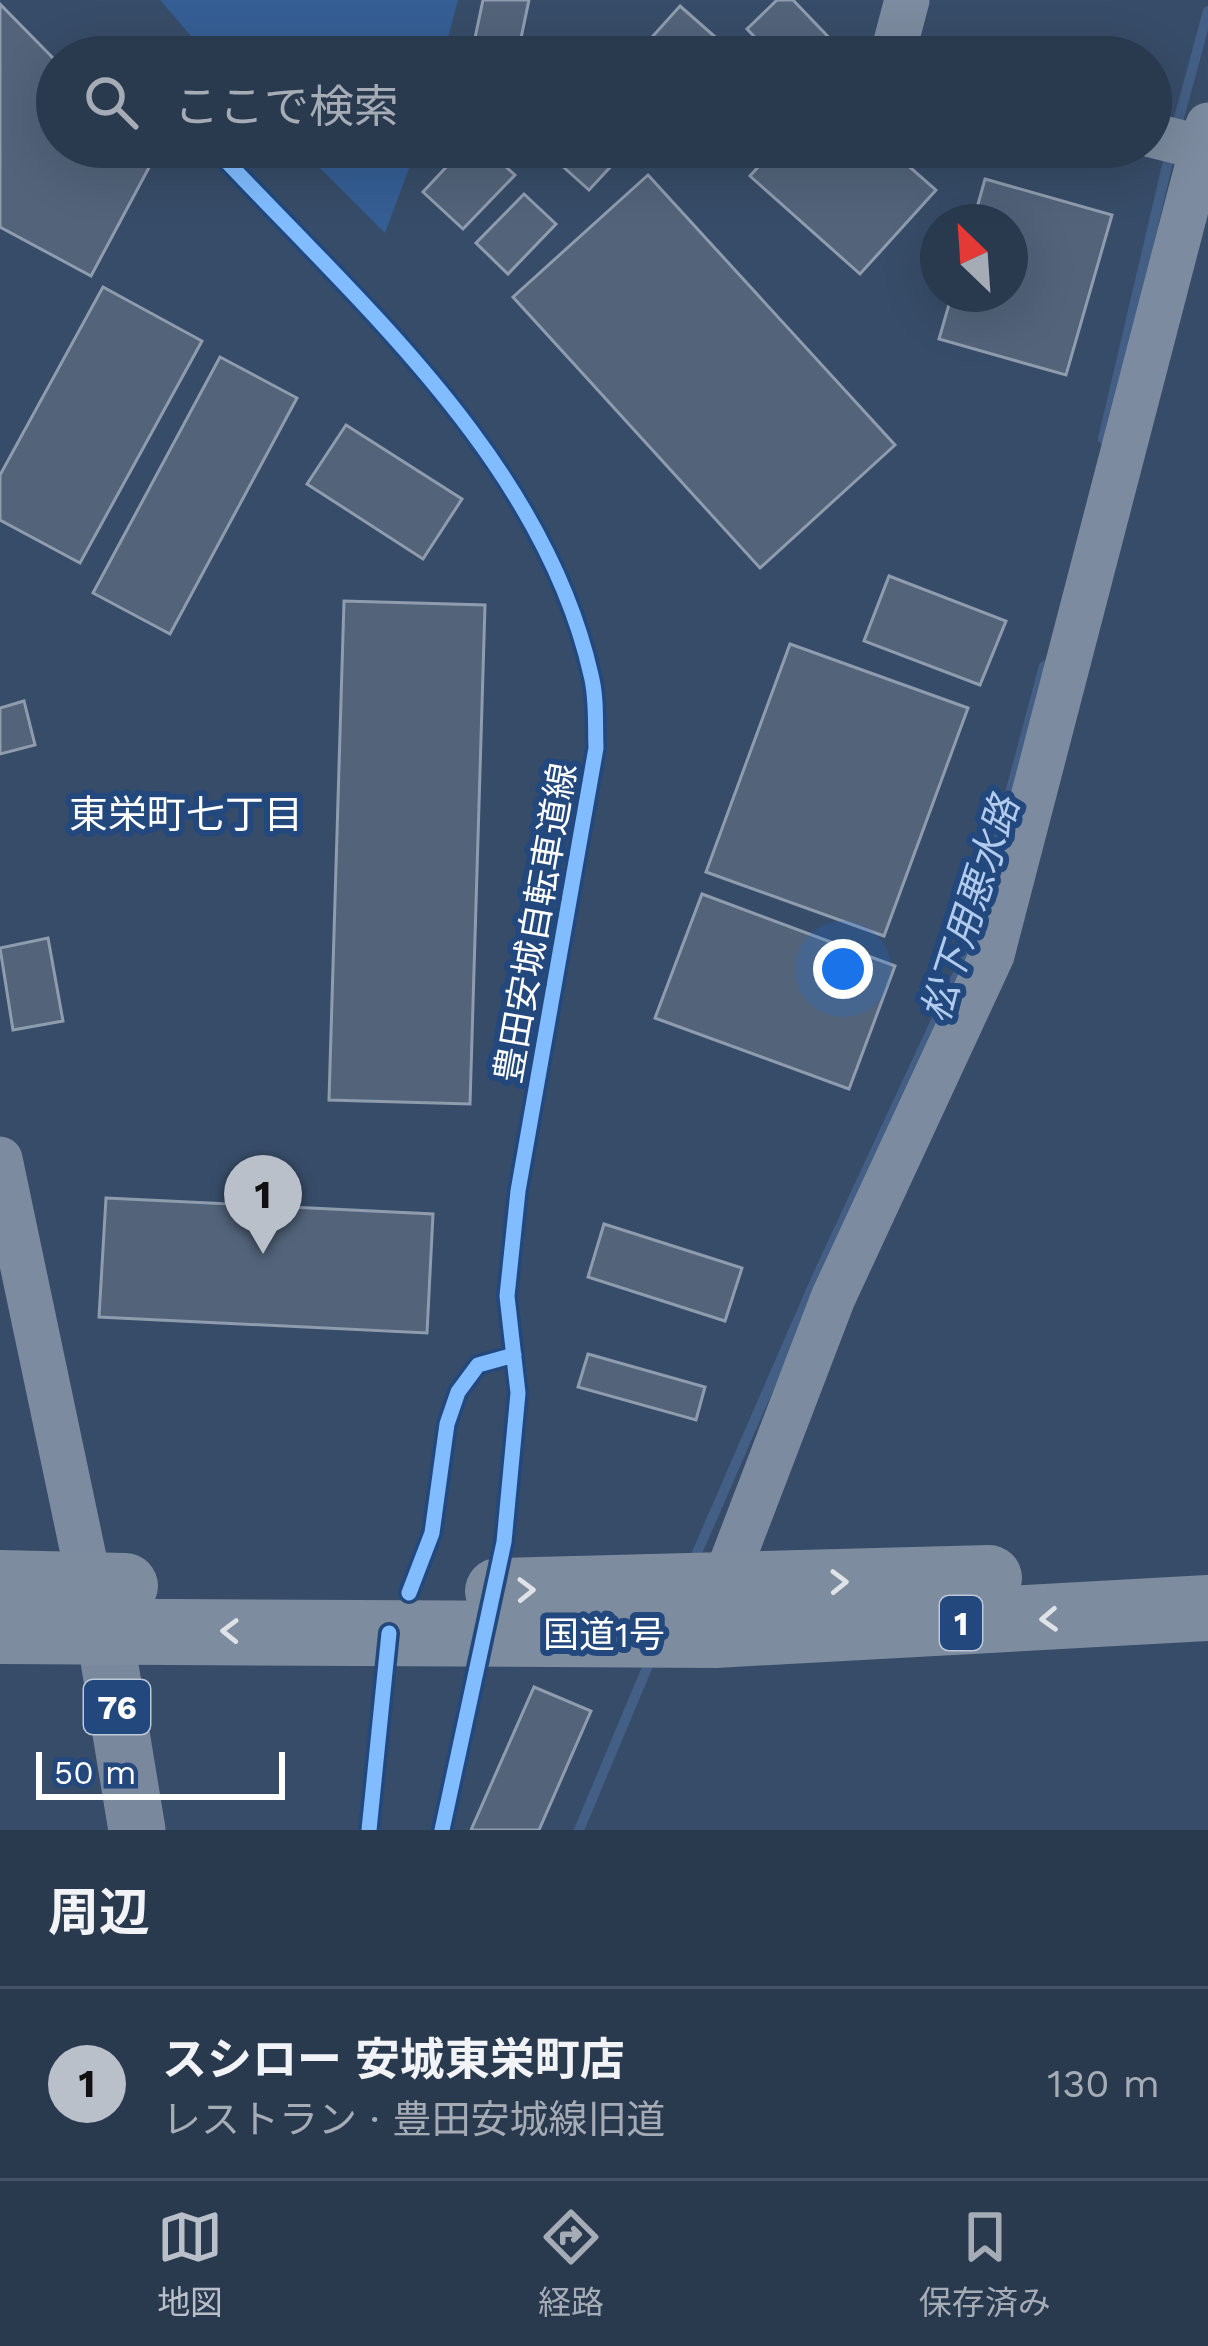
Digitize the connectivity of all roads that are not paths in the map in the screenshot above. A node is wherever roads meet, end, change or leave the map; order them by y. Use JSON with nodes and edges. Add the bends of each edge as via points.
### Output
{"nodes":[{"id":1,"x":907,"y":0,"type":"edge"},
{"id":2,"x":898,"y":36,"type":"edge"},
{"id":3,"x":1182,"y":138,"type":"edge"},
{"id":4,"x":0,"y":1159,"type":"edge"},
{"id":5,"x":1208,"y":1566,"type":"edge"},
{"id":6,"x":0,"y":1583,"type":"edge"},
{"id":7,"x":97,"y":1608,"type":"junction"},
{"id":8,"x":1208,"y":1608,"type":"edge"},
{"id":9,"x":718,"y":1610,"type":"junction"},
{"id":10,"x":0,"y":1631,"type":"edge"},
{"id":11,"x":137,"y":1830,"type":"edge"}],
"edges":[{"from":1,"to":2,"type":"street"},
{"from":3,"to":9,"type":"street","via":[[992,955],[833,1298]]},
{"from":4,"to":7,"type":"street"},
{"from":9,"to":5,"type":"highway","name":"国道1号","number":"1","one_way":true},
{"from":6,"to":7,"type":"highway","name":"国道1号","number":"1"},
{"from":7,"to":9,"type":"highway","name":"国道1号","number":"1"},
{"from":7,"to":10,"type":"highway","name":"国道1号","number":"1"},
{"from":7,"to":11,"type":"main road","number":"76"},
{"from":8,"to":9,"type":"highway","name":"国道1号","number":"1","one_way":true}]}
